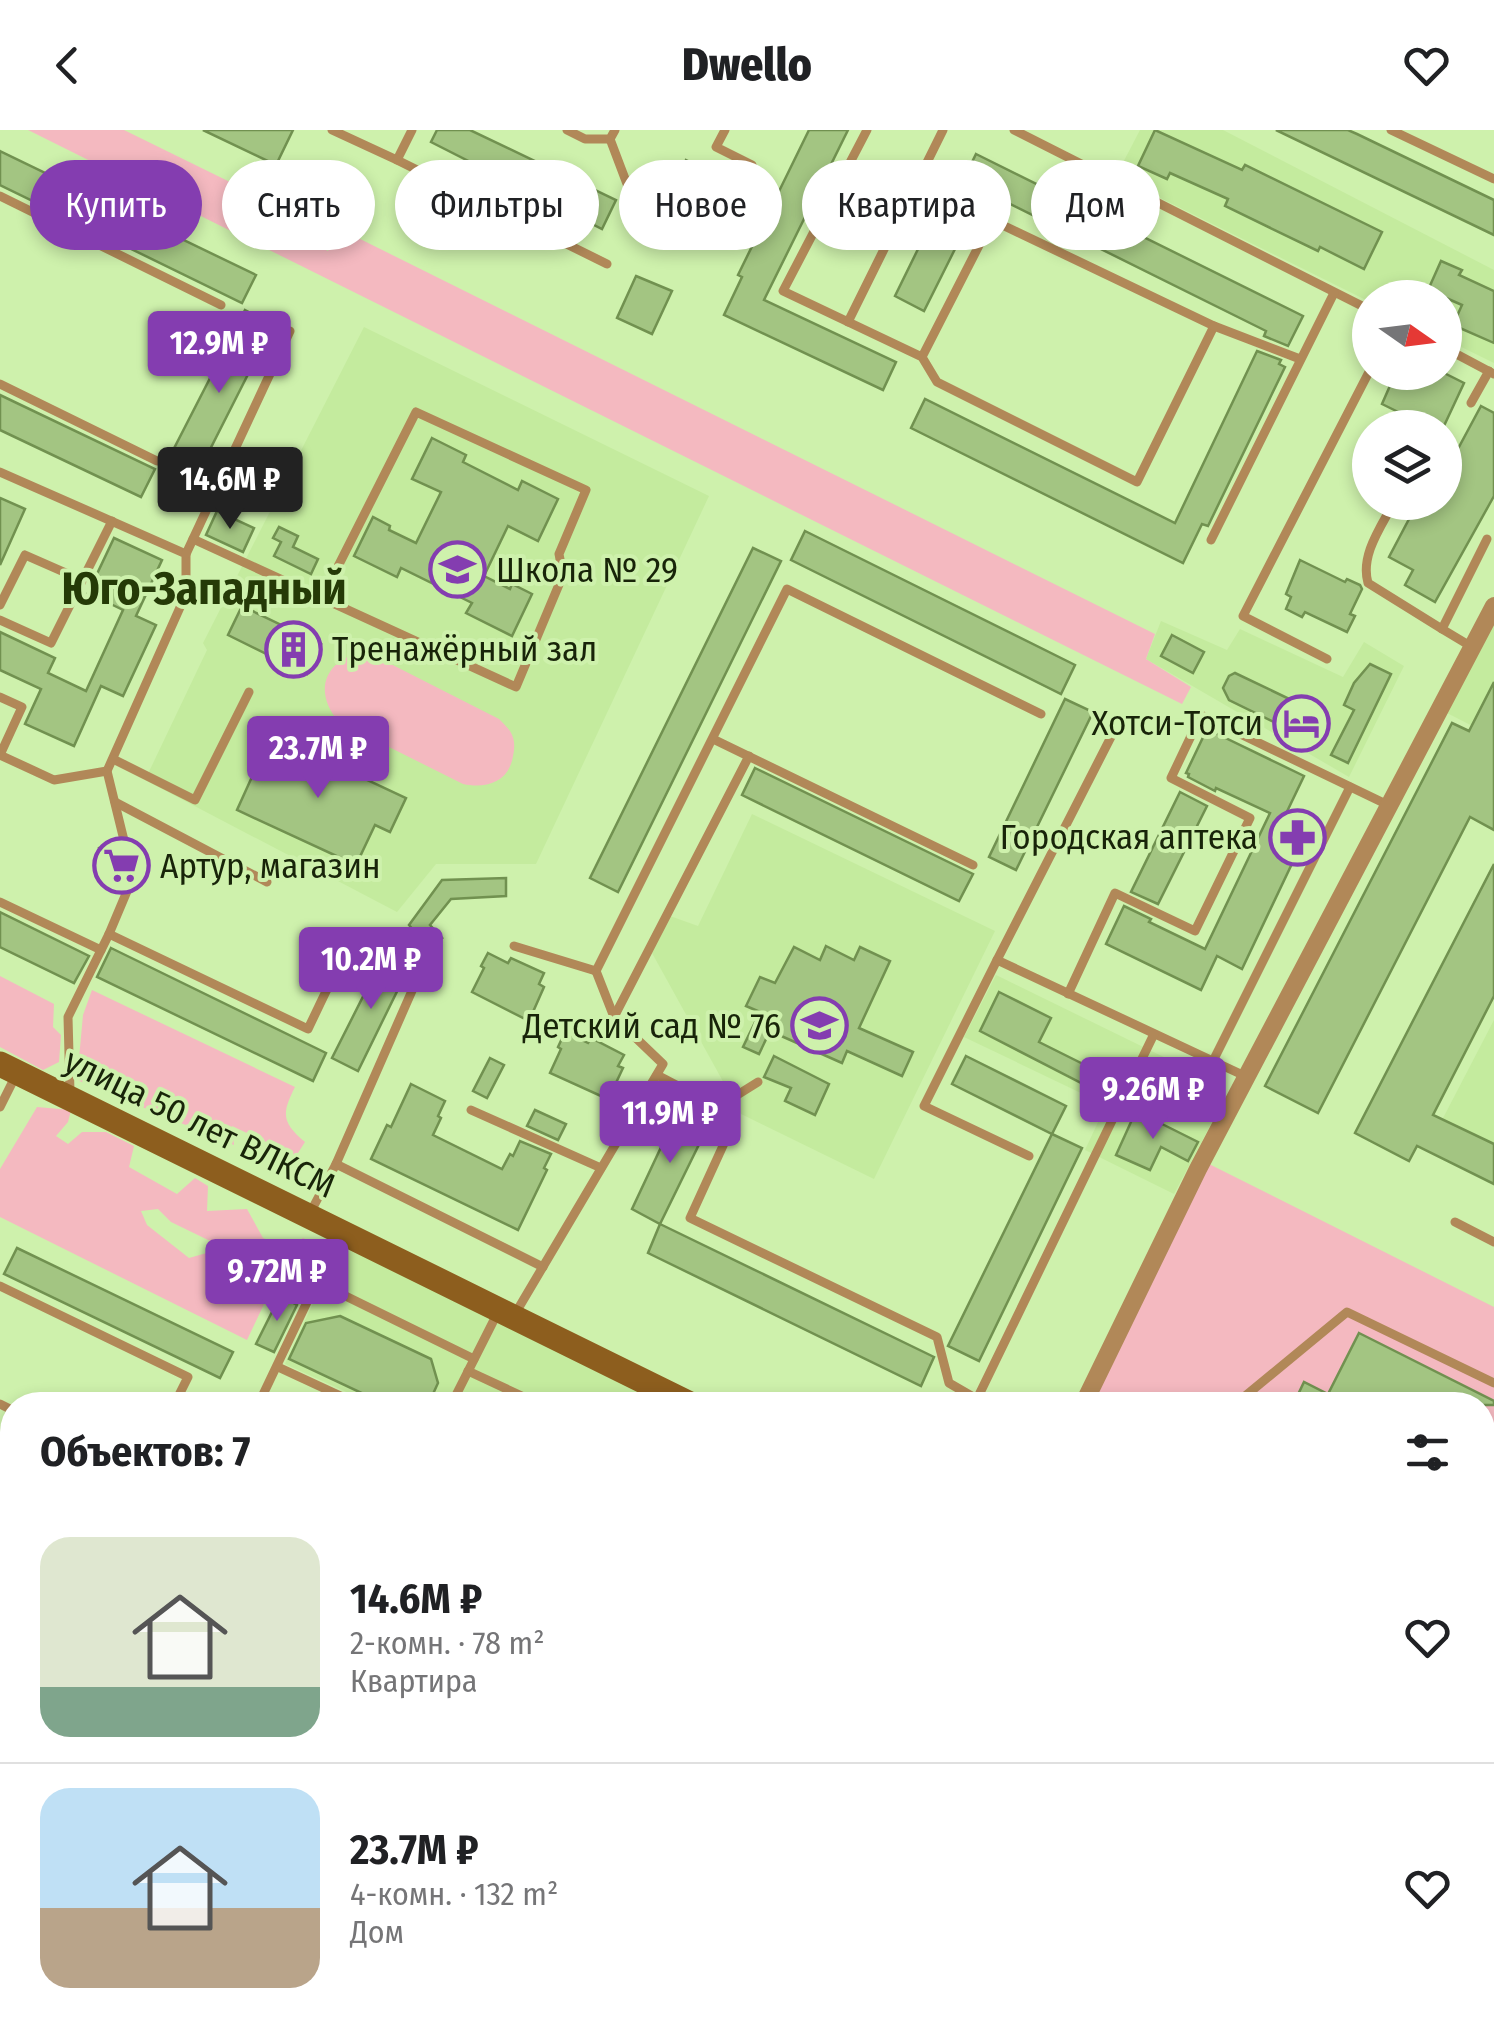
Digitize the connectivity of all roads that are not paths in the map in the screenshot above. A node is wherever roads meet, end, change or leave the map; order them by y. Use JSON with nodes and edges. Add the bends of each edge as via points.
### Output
{"nodes":[{"id":1,"x":332,"y":130,"type":"edge"},
{"id":2,"x":412,"y":130,"type":"edge"},
{"id":3,"x":567,"y":130,"type":"edge"},
{"id":4,"x":725,"y":130,"type":"edge"},
{"id":5,"x":867,"y":130,"type":"edge"},
{"id":6,"x":943,"y":130,"type":"edge"},
{"id":7,"x":1014,"y":130,"type":"edge"},
{"id":8,"x":1391,"y":130,"type":"edge"},
{"id":9,"x":612,"y":135,"type":"edge"},
{"id":10,"x":397,"y":160,"type":"joint"},
{"id":11,"x":620,"y":160,"type":"edge"},
{"id":12,"x":742,"y":160,"type":"edge"},
{"id":13,"x":1494,"y":179,"type":"edge"},
{"id":14,"x":0,"y":196,"type":"edge"},
{"id":15,"x":579,"y":250,"type":"edge"},
{"id":16,"x":607,"y":264,"type":"dead end"},
{"id":17,"x":1334,"y":293,"type":"junction"},
{"id":18,"x":1352,"y":302,"type":"edge"},
{"id":19,"x":221,"y":305,"type":"dead end"},
{"id":20,"x":848,"y":322,"type":"junction"},
{"id":21,"x":1214,"y":326,"type":"junction"},
{"id":22,"x":290,"y":332,"type":"dead end"},
{"id":23,"x":922,"y":356,"type":"junction"},
{"id":24,"x":1462,"y":357,"type":"edge"},
{"id":25,"x":1300,"y":360,"type":"junction"},
{"id":26,"x":1492,"y":373,"type":"edge"},
{"id":27,"x":0,"y":384,"type":"edge"},
{"id":28,"x":1360,"y":390,"type":"edge"},
{"id":29,"x":1471,"y":404,"type":"dead end"},
{"id":30,"x":158,"y":461,"type":"dead end"},
{"id":31,"x":0,"y":472,"type":"edge"},
{"id":32,"x":1385,"y":520,"type":"edge"},
{"id":33,"x":112,"y":521,"type":"junction"},
{"id":34,"x":193,"y":539,"type":"junction"},
{"id":35,"x":1487,"y":539,"type":"dead end"},
{"id":36,"x":1211,"y":540,"type":"dead end"},
{"id":37,"x":186,"y":554,"type":"junction"},
{"id":38,"x":82,"y":580,"type":"junction"},
{"id":39,"x":322,"y":598,"type":"junction"},
{"id":40,"x":0,"y":605,"type":"edge"},
{"id":41,"x":1494,"y":606,"type":"edge"},
{"id":42,"x":0,"y":620,"type":"edge"},
{"id":43,"x":1442,"y":628,"type":"junction"},
{"id":44,"x":1472,"y":647,"type":"junction"},
{"id":45,"x":1328,"y":659,"type":"dead end"},
{"id":46,"x":250,"y":692,"type":"dead end"},
{"id":47,"x":0,"y":697,"type":"edge"},
{"id":48,"x":1041,"y":714,"type":"dead end"},
{"id":49,"x":1113,"y":732,"type":"dead end"},
{"id":50,"x":712,"y":740,"type":"junction"},
{"id":51,"x":0,"y":755,"type":"edge"},
{"id":52,"x":749,"y":756,"type":"junction"},
{"id":53,"x":113,"y":759,"type":"junction"},
{"id":54,"x":108,"y":771,"type":"junction"},
{"id":55,"x":1350,"y":787,"type":"junction"},
{"id":56,"x":115,"y":802,"type":"junction"},
{"id":57,"x":1389,"y":806,"type":"junction"},
{"id":58,"x":973,"y":865,"type":"dead end"},
{"id":59,"x":267,"y":882,"type":"dead end"},
{"id":60,"x":0,"y":902,"type":"edge"},
{"id":61,"x":109,"y":934,"type":"junction"},
{"id":62,"x":514,"y":946,"type":"dead end"},
{"id":63,"x":101,"y":950,"type":"junction"},
{"id":64,"x":996,"y":960,"type":"junction"},
{"id":65,"x":596,"y":970,"type":"junction"},
{"id":66,"x":1068,"y":994,"type":"junction"},
{"id":67,"x":614,"y":1017,"type":"junction"},
{"id":68,"x":1154,"y":1034,"type":"junction"},
{"id":69,"x":1213,"y":1061,"type":"junction"},
{"id":70,"x":8,"y":1069,"type":"edge"},
{"id":71,"x":657,"y":1075,"type":"junction"},
{"id":72,"x":1247,"y":1077,"type":"junction"},
{"id":73,"x":758,"y":1082,"type":"dead end"},
{"id":74,"x":70,"y":1098,"type":"junction"},
{"id":75,"x":0,"y":1106,"type":"edge"},
{"id":76,"x":718,"y":1107,"type":"junction"},
{"id":77,"x":471,"y":1110,"type":"dead end"},
{"id":78,"x":1029,"y":1156,"type":"dead end"},
{"id":79,"x":336,"y":1164,"type":"junction"},
{"id":80,"x":601,"y":1168,"type":"junction"},
{"id":81,"x":309,"y":1215,"type":"junction"},
{"id":82,"x":1454,"y":1222,"type":"dead end"},
{"id":83,"x":341,"y":1230,"type":"junction"},
{"id":84,"x":1494,"y":1242,"type":"edge"},
{"id":85,"x":543,"y":1267,"type":"junction"},
{"id":86,"x":317,"y":1282,"type":"junction"},
{"id":87,"x":0,"y":1286,"type":"edge"},
{"id":88,"x":507,"y":1313,"type":"junction"},
{"id":89,"x":474,"y":1359,"type":"junction"},
{"id":90,"x":278,"y":1367,"type":"junction"},
{"id":91,"x":468,"y":1371,"type":"junction"},
{"id":92,"x":1494,"y":1383,"type":"edge"},
{"id":93,"x":180,"y":1392,"type":"edge"},
{"id":94,"x":265,"y":1392,"type":"edge"},
{"id":95,"x":332,"y":1392,"type":"edge"},
{"id":96,"x":458,"y":1392,"type":"edge"},
{"id":97,"x":513,"y":1392,"type":"edge"},
{"id":98,"x":666,"y":1392,"type":"edge"},
{"id":99,"x":964,"y":1392,"type":"edge"},
{"id":100,"x":979,"y":1392,"type":"edge"},
{"id":101,"x":1089,"y":1392,"type":"edge"},
{"id":102,"x":1250,"y":1392,"type":"edge"}],
"edges":[{"from":1,"to":10,"type":"lane"},
{"from":2,"to":10,"type":"lane"},
{"from":3,"to":9,"type":"lane","via":[[585,138]]},
{"from":4,"to":12,"type":"lane","via":[[716,147]]},
{"from":5,"to":20,"type":"lane","via":[[783,291]]},
{"from":6,"to":20,"type":"lane"},
{"from":7,"to":17,"type":"lane"},
{"from":8,"to":13,"type":"lane"},
{"from":9,"to":11,"type":"lane"},
{"from":14,"to":19,"type":"lane"},
{"from":15,"to":16,"type":"lane"},
{"from":17,"to":18,"type":"lane"},
{"from":17,"to":25,"type":"lane"},
{"from":20,"to":23,"type":"lane"},
{"from":21,"to":23,"type":"lane","via":[[992,220]]},
{"from":21,"to":23,"type":"lane","via":[[1136,482],[937,382]]},
{"from":21,"to":25,"type":"lane"},
{"from":22,"to":34,"type":"lane"},
{"from":24,"to":26,"type":"lane"},
{"from":25,"to":36,"type":"lane"},
{"from":26,"to":29,"type":"lane"},
{"from":27,"to":30,"type":"lane"},
{"from":28,"to":45,"type":"lane","via":[[1243,616]]},
{"from":31,"to":33,"type":"lane"},
{"from":32,"to":43,"type":"lane","via":[[1367,556],[1368,583]]},
{"from":33,"to":37,"type":"lane"},
{"from":33,"to":38,"type":"lane"},
{"from":34,"to":37,"type":"lane"},
{"from":34,"to":39,"type":"lane"},
{"from":35,"to":43,"type":"lane"},
{"from":37,"to":53,"type":"lane","via":[[186,594]]},
{"from":38,"to":40,"type":"lane","via":[[25,555]]},
{"from":38,"to":42,"type":"lane","via":[[51,642]]},
{"from":39,"to":39,"type":"lane","via":[[516,687],[563,574],[560,554],[586,490],[416,412]]},
{"from":41,"to":44,"type":"street"},
{"from":43,"to":44,"type":"lane"},
{"from":44,"to":57,"type":"street"},
{"from":46,"to":53,"type":"lane","via":[[195,800]]},
{"from":47,"to":51,"type":"lane","via":[[22,707]]},
{"from":48,"to":50,"type":"lane","via":[[787,588]]},
{"from":49,"to":64,"type":"lane"},
{"from":50,"to":52,"type":"lane"},
{"from":50,"to":65,"type":"lane"},
{"from":51,"to":54,"type":"lane","via":[[54,780]]},
{"from":52,"to":58,"type":"lane"},
{"from":52,"to":67,"type":"lane"},
{"from":53,"to":54,"type":"lane"},
{"from":54,"to":56,"type":"lane"},
{"from":55,"to":57,"type":"lane"},
{"from":55,"to":66,"type":"lane","via":[[1201,716],[1170,778],[1250,818],[1195,930],[1115,893]]},
{"from":55,"to":69,"type":"lane"},
{"from":56,"to":59,"type":"lane"},
{"from":56,"to":61,"type":"lane","via":[[133,876]]},
{"from":57,"to":72,"type":"street"},
{"from":60,"to":63,"type":"lane"},
{"from":61,"to":63,"type":"lane"},
{"from":61,"to":79,"type":"lane","via":[[308,1030],[352,937],[374,935],[412,952],[422,968]]},
{"from":62,"to":65,"type":"lane"},
{"from":63,"to":74,"type":"lane","via":[[68,1017]]},
{"from":64,"to":66,"type":"lane"},
{"from":64,"to":78,"type":"lane","via":[[924,1106]]},
{"from":65,"to":67,"type":"lane"},
{"from":66,"to":68,"type":"lane"},
{"from":67,"to":71,"type":"lane","via":[[663,1064]]},
{"from":68,"to":69,"type":"lane"},
{"from":68,"to":100,"type":"lane"},
{"from":69,"to":72,"type":"lane"},
{"from":70,"to":74,"type":"street","name":"улица 50 лет ВЛКСМ"},
{"from":70,"to":75,"type":"lane"},
{"from":71,"to":76,"type":"lane"},
{"from":71,"to":80,"type":"lane"},
{"from":72,"to":101,"type":"street"},
{"from":73,"to":76,"type":"lane"},
{"from":74,"to":81,"type":"street","name":"улица 50 лет ВЛКСМ"},
{"from":76,"to":99,"type":"lane","via":[[732,1126],[690,1218],[936,1337],[949,1383]]},
{"from":77,"to":80,"type":"lane"},
{"from":79,"to":81,"type":"lane"},
{"from":79,"to":85,"type":"lane"},
{"from":80,"to":85,"type":"lane"},
{"from":81,"to":83,"type":"street","name":"улица 50 лет ВЛКСМ"},
{"from":82,"to":84,"type":"lane"},
{"from":83,"to":86,"type":"lane"},
{"from":83,"to":88,"type":"street","name":"улица 50 лет ВЛКСМ"},
{"from":85,"to":88,"type":"lane"},
{"from":86,"to":89,"type":"lane"},
{"from":86,"to":90,"type":"lane"},
{"from":87,"to":93,"type":"lane","via":[[188,1376]]},
{"from":88,"to":89,"type":"lane"},
{"from":88,"to":98,"type":"street","name":"улица 50 лет ВЛКСМ"},
{"from":89,"to":91,"type":"lane"},
{"from":90,"to":94,"type":"lane"},
{"from":90,"to":95,"type":"lane"},
{"from":91,"to":96,"type":"lane"},
{"from":91,"to":97,"type":"lane"},
{"from":92,"to":102,"type":"lane","via":[[1347,1312]]}]}
